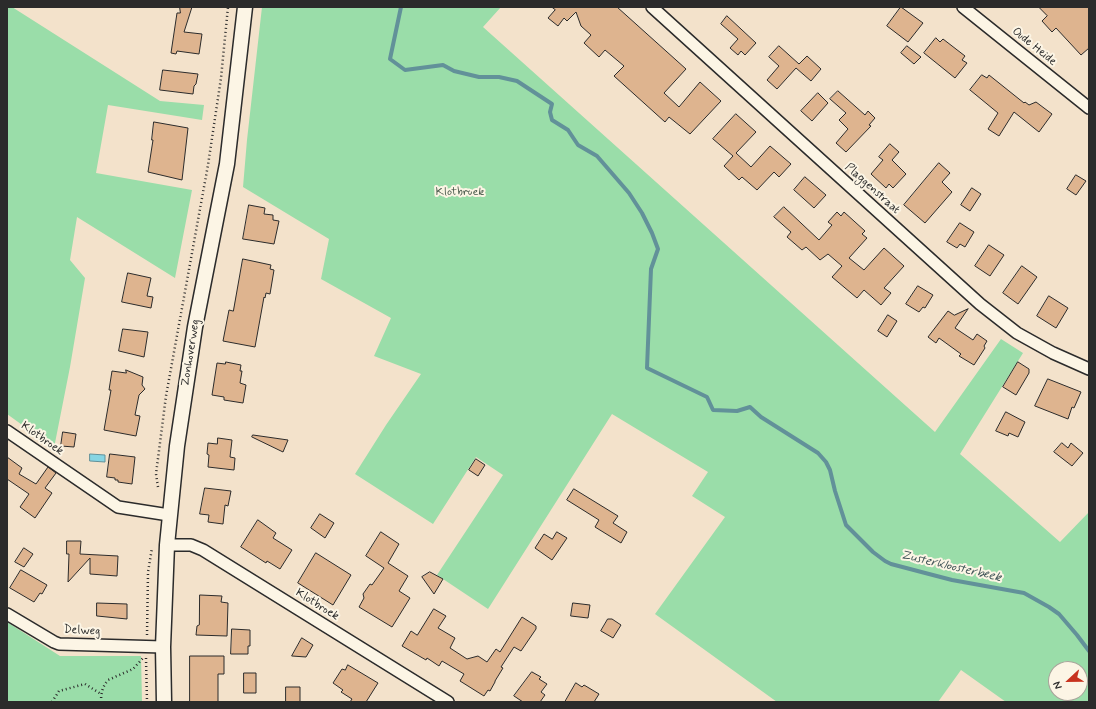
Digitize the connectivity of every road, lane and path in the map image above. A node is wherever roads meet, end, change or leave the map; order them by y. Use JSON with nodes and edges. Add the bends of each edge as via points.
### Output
{"nodes":[{"id":1,"x":245,"y":7,"type":"edge"},
{"id":2,"x":652,"y":7,"type":"edge"},
{"id":3,"x":963,"y":7,"type":"edge"},
{"id":4,"x":1089,"y":108,"type":"edge"},
{"id":5,"x":1089,"y":369,"type":"edge"},
{"id":6,"x":7,"y":431,"type":"edge"},
{"id":7,"x":169,"y":515,"type":"junction"},
{"id":8,"x":167,"y":545,"type":"junction"},
{"id":9,"x":7,"y":614,"type":"edge"},
{"id":10,"x":163,"y":647,"type":"junction"},
{"id":11,"x":146,"y":655,"type":"dead end"},
{"id":12,"x":101,"y":694,"type":"junction"},
{"id":13,"x":52,"y":702,"type":"edge"},
{"id":14,"x":102,"y":702,"type":"edge"},
{"id":15,"x":164,"y":702,"type":"edge"},
{"id":16,"x":448,"y":702,"type":"edge"}],
"edges":[{"from":1,"to":7,"type":"street","name":"Zonhoverweg","via":[[226,164],[195,326],[176,446]]},
{"from":2,"to":5,"type":"street","name":"Plaggenstraat","via":[[980,304],[1017,333]]},
{"from":3,"to":4,"type":"street","name":"Oude Heide"},
{"from":6,"to":7,"type":"street","name":"Klotbroek","via":[[118,507]]},
{"from":7,"to":8,"type":"street","name":"Zonhoverweg"},
{"from":8,"to":10,"type":"street","name":"Zonhoverweg"},
{"from":8,"to":16,"type":"street","name":"Klotbroek","via":[[191,545],[203,550]]},
{"from":9,"to":10,"type":"street","name":"Delweg","via":[[59,644]]},
{"from":10,"to":15,"type":"street","name":"Zonhoverweg"},
{"from":11,"to":12,"type":"path","via":[[133,669],[108,680]]},
{"from":12,"to":13,"type":"path","via":[[85,684],[59,691]]},
{"from":12,"to":14,"type":"path"}]}
